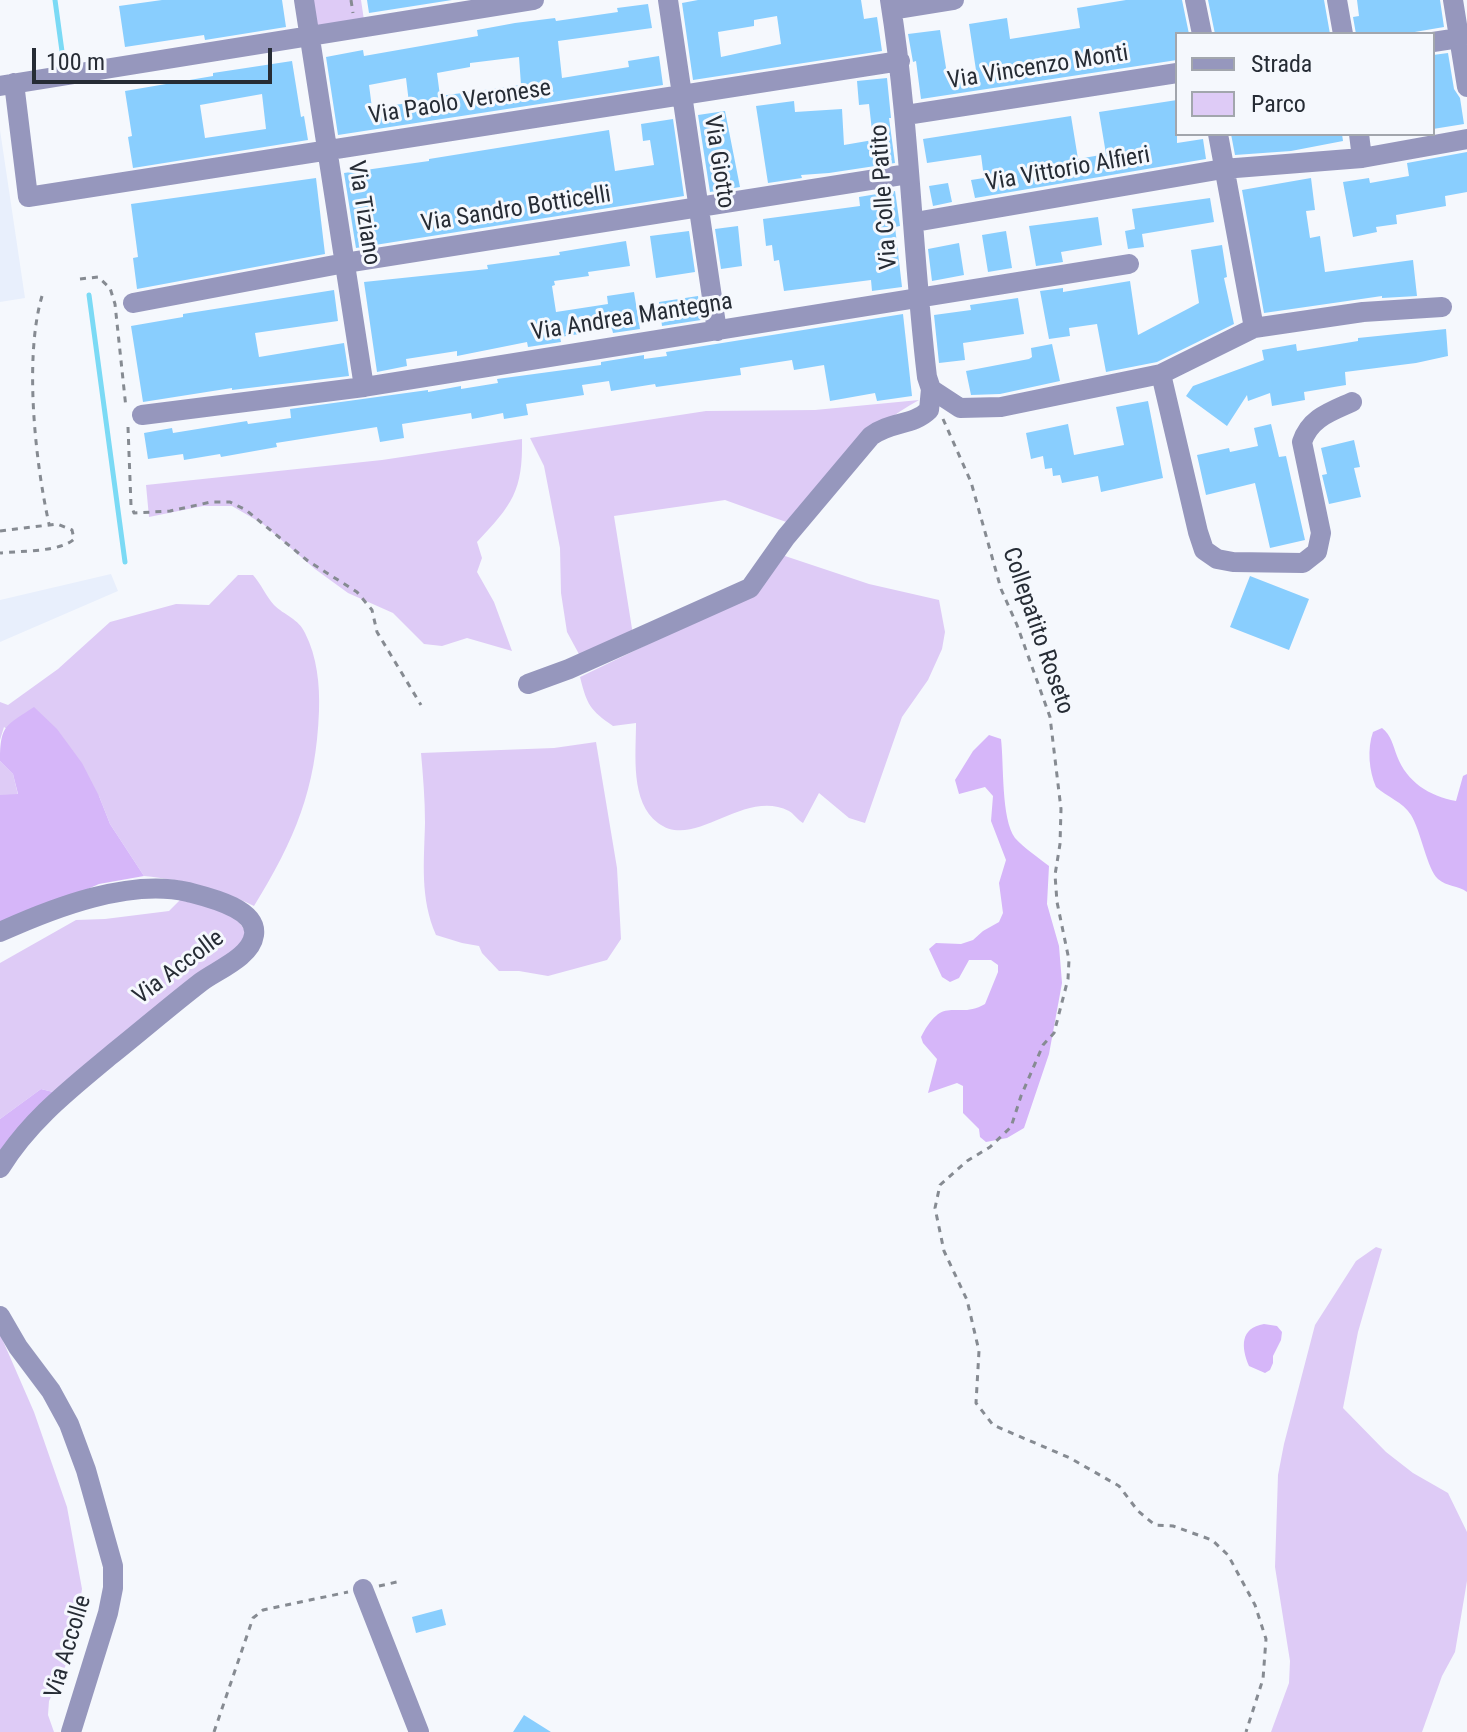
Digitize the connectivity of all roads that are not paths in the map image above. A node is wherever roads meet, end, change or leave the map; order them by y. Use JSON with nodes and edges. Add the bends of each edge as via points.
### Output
{"nodes":[{"id":1,"x":304,"y":0,"type":"edge"},
{"id":2,"x":534,"y":0,"type":"edge"},
{"id":3,"x":668,"y":0,"type":"edge"},
{"id":4,"x":954,"y":0,"type":"edge"},
{"id":5,"x":1195,"y":0,"type":"edge"},
{"id":6,"x":1337,"y":0,"type":"edge"},
{"id":7,"x":1453,"y":0,"type":"edge"},
{"id":8,"x":891,"y":5,"type":"edge"},
{"id":9,"x":1202,"y":32,"type":"edge"},
{"id":10,"x":1343,"y":32,"type":"edge"},
{"id":11,"x":310,"y":36,"type":"junction"},
{"id":12,"x":1459,"y":38,"type":"junction"},
{"id":13,"x":1435,"y":42,"type":"edge"},
{"id":14,"x":900,"y":61,"type":"junction"},
{"id":15,"x":1175,"y":73,"type":"edge"},
{"id":16,"x":7,"y":85,"type":"edge"},
{"id":17,"x":1467,"y":87,"type":"edge"},
{"id":18,"x":681,"y":94,"type":"junction"},
{"id":19,"x":906,"y":115,"type":"junction"},
{"id":20,"x":1218,"y":136,"type":"edge"},
{"id":21,"x":1359,"y":136,"type":"edge"},
{"id":22,"x":1467,"y":139,"type":"edge"},
{"id":23,"x":326,"y":150,"type":"junction"},
{"id":24,"x":1362,"y":158,"type":"junction"},
{"id":25,"x":1223,"y":169,"type":"junction"},
{"id":26,"x":908,"y":174,"type":"junction"},
{"id":27,"x":699,"y":208,"type":"junction"},
{"id":28,"x":915,"y":222,"type":"junction"},
{"id":29,"x":345,"y":263,"type":"junction"},
{"id":30,"x":1129,"y":264,"type":"dead end"},
{"id":31,"x":917,"y":298,"type":"junction"},
{"id":32,"x":133,"y":303,"type":"dead end"},
{"id":33,"x":1442,"y":307,"type":"dead end"},
{"id":34,"x":1254,"y":328,"type":"junction"},
{"id":35,"x":717,"y":331,"type":"junction"},
{"id":36,"x":1161,"y":374,"type":"junction"},
{"id":37,"x":364,"y":387,"type":"junction"},
{"id":38,"x":931,"y":389,"type":"junction"},
{"id":39,"x":1352,"y":402,"type":"dead end"},
{"id":40,"x":132,"y":417,"type":"road end"},
{"id":41,"x":528,"y":684,"type":"dead end"},
{"id":42,"x":0,"y":932,"type":"edge"},
{"id":43,"x":0,"y":1168,"type":"edge"},
{"id":44,"x":0,"y":1316,"type":"edge"},
{"id":45,"x":363,"y":1589,"type":"road end"},
{"id":46,"x":71,"y":1732,"type":"edge"},
{"id":47,"x":419,"y":1732,"type":"edge"}],
"edges":[{"from":1,"to":11,"type":"street","name":"Via Tiziano"},
{"from":2,"to":11,"type":"street"},
{"from":3,"to":18,"type":"street","name":"Via Giotto"},
{"from":4,"to":8,"type":"street"},
{"from":5,"to":9,"type":"street"},
{"from":6,"to":10,"type":"street"},
{"from":7,"to":12,"type":"street"},
{"from":8,"to":14,"type":"street","name":"Via Colle Patito"},
{"from":11,"to":16,"type":"street"},
{"from":11,"to":23,"type":"street","name":"Via Tiziano"},
{"from":12,"to":13,"type":"street"},
{"from":12,"to":17,"type":"street"},
{"from":14,"to":18,"type":"street","name":"Via Paolo Veronese"},
{"from":14,"to":19,"type":"street","name":"Via Colle Patito"},
{"from":15,"to":19,"type":"street","name":"Via Vincenzo Monti"},
{"from":16,"to":23,"type":"street","name":"Via Paolo Veronese","via":[[28,197]]},
{"from":18,"to":23,"type":"street","name":"Via Paolo Veronese"},
{"from":18,"to":27,"type":"street","name":"Via Giotto"},
{"from":19,"to":26,"type":"street","name":"Via Colle Patito"},
{"from":20,"to":25,"type":"street"},
{"from":21,"to":24,"type":"street"},
{"from":22,"to":24,"type":"street","name":"Via Vittorio Alfieri"},
{"from":23,"to":29,"type":"street","name":"Via Tiziano"},
{"from":24,"to":25,"type":"street","name":"Via Vittorio Alfieri"},
{"from":25,"to":28,"type":"street","name":"Via Vittorio Alfieri"},
{"from":25,"to":34,"type":"street"},
{"from":26,"to":27,"type":"street","name":"Via Sandro Botticelli"},
{"from":26,"to":28,"type":"street","name":"Via Colle Patito"},
{"from":27,"to":29,"type":"street","name":"Via Sandro Botticelli"},
{"from":27,"to":35,"type":"street","name":"Via Giotto"},
{"from":28,"to":31,"type":"street","name":"Via Colle Patito"},
{"from":29,"to":32,"type":"street","name":"Via Sandro Botticelli"},
{"from":29,"to":37,"type":"street","name":"Via Tiziano"},
{"from":30,"to":31,"type":"street","name":"Via Andrea Mantegna"},
{"from":31,"to":35,"type":"street","name":"Via Andrea Mantegna"},
{"from":31,"to":38,"type":"street","name":"Via Colle Patito"},
{"from":33,"to":34,"type":"street"},
{"from":34,"to":36,"type":"street"},
{"from":35,"to":37,"type":"street","name":"Via Andrea Mantegna"},
{"from":36,"to":38,"type":"street","via":[[1001,407],[960,408]]},
{"from":36,"to":39,"type":"street","via":[[1204,550],[1233,562],[1303,563],[1317,552],[1321,533],[1302,442],[1306,429],[1318,419]]},
{"from":37,"to":40,"type":"street","name":"Via Andrea Mantegna"},
{"from":38,"to":41,"type":"street","via":[[929,410],[921,418],[886,425],[871,436],[750,588]]},
{"from":42,"to":43,"type":"street","name":"Via Accolle","via":[[74,903],[154,888],[229,904],[246,915],[254,929],[244,952],[45,1110]]},
{"from":44,"to":46,"type":"street","name":"Via Accolle","via":[[69,1424],[113,1566],[108,1613]]},
{"from":45,"to":47,"type":"street"}]}
